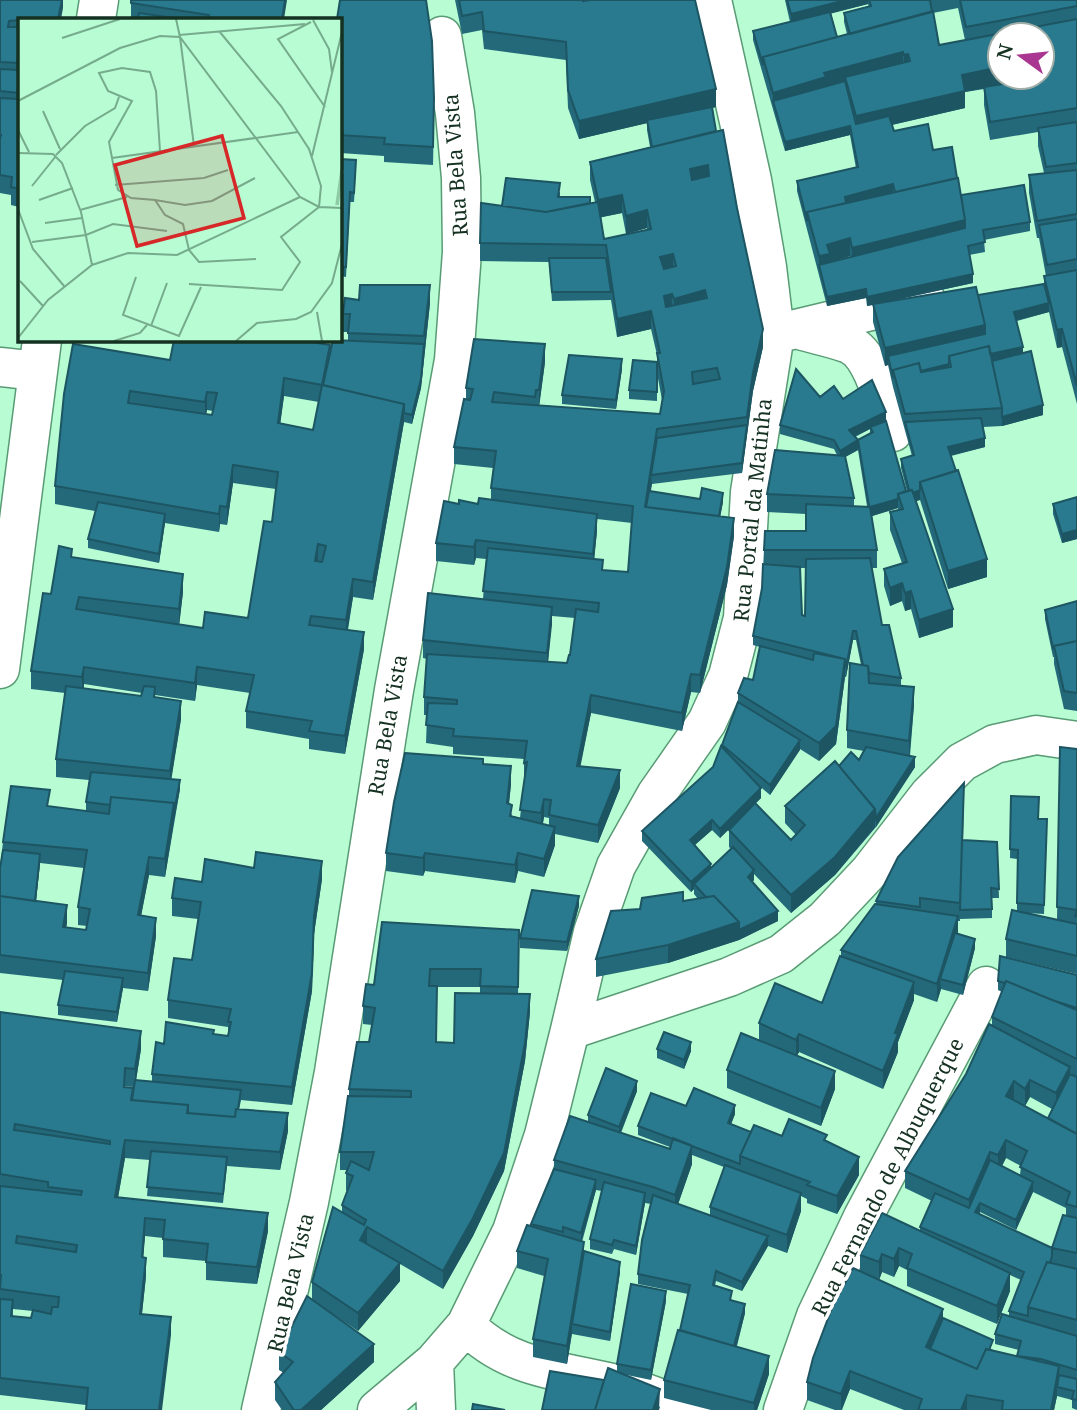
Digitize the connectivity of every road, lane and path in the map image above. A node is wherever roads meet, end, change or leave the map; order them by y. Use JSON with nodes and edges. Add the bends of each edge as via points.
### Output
{"nodes":[{"id":1,"x":99,"y":0,"type":"edge"},
{"id":2,"x":712,"y":0,"type":"edge"},
{"id":3,"x":96,"y":18,"type":"edge"},
{"id":4,"x":442,"y":36,"type":"dead end"},
{"id":5,"x":959,"y":290,"type":"edge"},
{"id":6,"x":784,"y":331,"type":"junction"},
{"id":7,"x":40,"y":355,"type":"edge"},
{"id":8,"x":0,"y":367,"type":"edge"},
{"id":9,"x":893,"y":432,"type":"dead end"},
{"id":10,"x":0,"y":669,"type":"edge"},
{"id":11,"x":1077,"y":741,"type":"edge"},
{"id":12,"x":986,"y":986,"type":"dead end"},
{"id":13,"x":570,"y":1030,"type":"junction"},
{"id":14,"x":466,"y":1325,"type":"junction"},
{"id":15,"x":434,"y":1362,"type":"junction"},
{"id":16,"x":261,"y":1410,"type":"edge"},
{"id":17,"x":377,"y":1410,"type":"edge"},
{"id":18,"x":436,"y":1410,"type":"edge"},
{"id":19,"x":692,"y":1410,"type":"edge"},
{"id":20,"x":783,"y":1410,"type":"edge"}],
"edges":[{"from":1,"to":3,"type":"street"},
{"from":2,"to":6,"type":"street","name":"Rua Portal da Matinha"},
{"from":4,"to":16,"type":"street","name":"Rua Bela Vista","via":[[461,178],[462,252],[454,360],[392,703],[334,1072]]},
{"from":5,"to":6,"type":"street"},
{"from":6,"to":9,"type":"street","via":[[850,345],[861,352]]},
{"from":6,"to":13,"type":"street","name":"Rua Portal da Matinha","via":[[750,492],[743,618],[729,676],[708,722],[656,795],[616,866],[593,932]]},
{"from":7,"to":8,"type":"street"},
{"from":7,"to":10,"type":"street"},
{"from":11,"to":13,"type":"street","via":[[1036,735],[995,744],[962,762],[825,919],[782,954],[729,977]]},
{"from":12,"to":20,"type":"street","name":"Rua Fernando de Albuquerque","via":[[857,1230],[816,1316]]},
{"from":13,"to":14,"type":"street","name":"Rua Portal da Matinha","via":[[544,1135],[512,1231]]},
{"from":14,"to":15,"type":"street","name":"Rua Portal da Matinha"},
{"from":14,"to":19,"type":"street","via":[[480,1341],[531,1365],[638,1390]]},
{"from":15,"to":17,"type":"street","name":"Rua Portal da Matinha"},
{"from":15,"to":18,"type":"street"}]}
